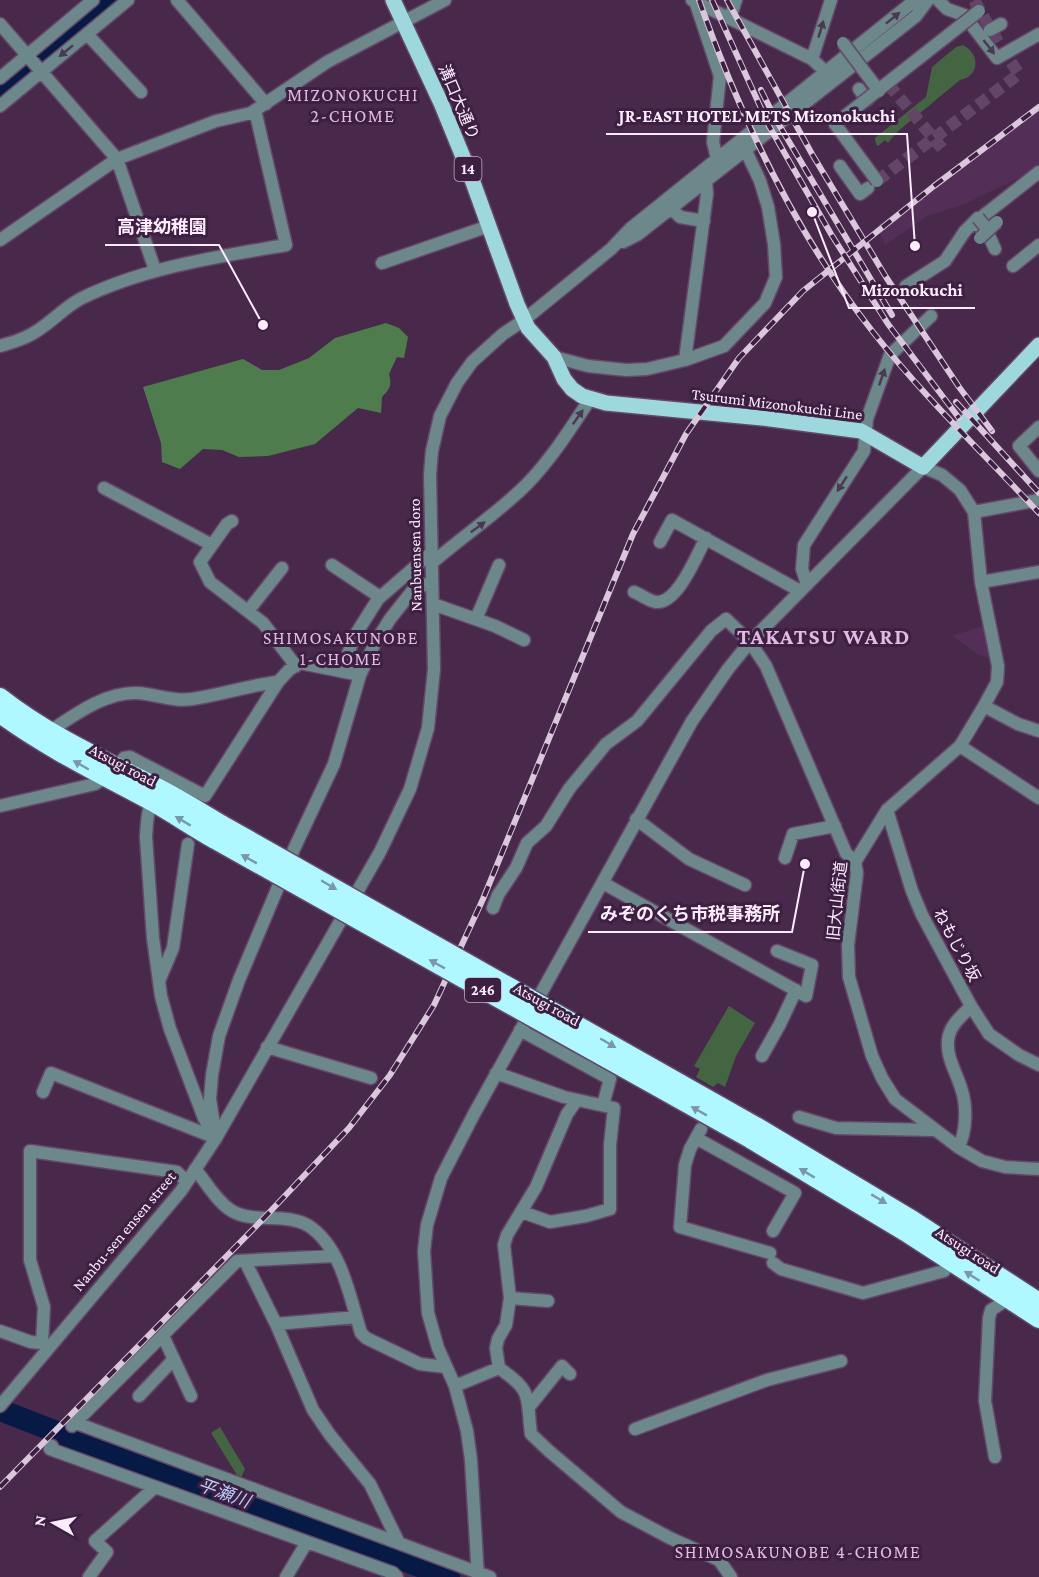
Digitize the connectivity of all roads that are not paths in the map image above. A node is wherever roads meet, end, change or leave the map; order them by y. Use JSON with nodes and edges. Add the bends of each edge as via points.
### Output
{"nodes":[{"id":1,"x":93,"y":0,"type":"edge"},
{"id":2,"x":128,"y":0,"type":"edge"},
{"id":3,"x":177,"y":0,"type":"edge"},
{"id":4,"x":393,"y":0,"type":"edge"},
{"id":5,"x":445,"y":0,"type":"edge"},
{"id":6,"x":736,"y":0,"type":"edge"},
{"id":7,"x":831,"y":0,"type":"edge"},
{"id":8,"x":920,"y":0,"type":"edge"},
{"id":9,"x":928,"y":0,"type":"edge"},
{"id":10,"x":938,"y":0,"type":"edge"},
{"id":11,"x":693,"y":1,"type":"edge"},
{"id":12,"x":979,"y":11,"type":"dead end"},
{"id":13,"x":730,"y":18,"type":"junction"},
{"id":14,"x":403,"y":22,"type":"junction"},
{"id":15,"x":0,"y":24,"type":"edge"},
{"id":16,"x":87,"y":34,"type":"junction"},
{"id":17,"x":1039,"y":34,"type":"edge"},
{"id":18,"x":840,"y":45,"type":"dead end"},
{"id":19,"x":812,"y":59,"type":"junction"},
{"id":20,"x":33,"y":64,"type":"junction"},
{"id":21,"x":830,"y":75,"type":"junction"},
{"id":22,"x":0,"y":78,"type":"edge"},
{"id":23,"x":858,"y":89,"type":"dead end"},
{"id":24,"x":879,"y":91,"type":"junction"},
{"id":25,"x":141,"y":92,"type":"dead end"},
{"id":26,"x":867,"y":100,"type":"junction"},
{"id":27,"x":0,"y":106,"type":"edge"},
{"id":28,"x":261,"y":107,"type":"junction"},
{"id":29,"x":745,"y":149,"type":"junction"},
{"id":30,"x":117,"y":159,"type":"junction"},
{"id":31,"x":717,"y":159,"type":"junction"},
{"id":32,"x":840,"y":166,"type":"dead end"},
{"id":33,"x":1039,"y":172,"type":"edge"},
{"id":34,"x":705,"y":181,"type":"junction"},
{"id":35,"x":672,"y":208,"type":"junction"},
{"id":36,"x":704,"y":221,"type":"junction"},
{"id":37,"x":489,"y":226,"type":"junction"},
{"id":38,"x":988,"y":230,"type":"dead end"},
{"id":39,"x":0,"y":240,"type":"edge"},
{"id":40,"x":1039,"y":245,"type":"edge"},
{"id":41,"x":611,"y":249,"type":"junction"},
{"id":42,"x":995,"y":249,"type":"dead end"},
{"id":43,"x":382,"y":263,"type":"dead end"},
{"id":44,"x":1013,"y":266,"type":"dead end"},
{"id":45,"x":155,"y":270,"type":"junction"},
{"id":46,"x":906,"y":286,"type":"dead end"},
{"id":47,"x":931,"y":316,"type":"dead end"},
{"id":48,"x":524,"y":320,"type":"junction"},
{"id":49,"x":1039,"y":345,"type":"edge"},
{"id":50,"x":0,"y":346,"type":"edge"},
{"id":51,"x":554,"y":357,"type":"junction"},
{"id":52,"x":685,"y":360,"type":"junction"},
{"id":53,"x":591,"y":399,"type":"junction"},
{"id":54,"x":866,"y":433,"type":"junction"},
{"id":55,"x":1038,"y":433,"type":"edge"},
{"id":56,"x":923,"y":467,"type":"junction"},
{"id":57,"x":1039,"y":471,"type":"edge"},
{"id":58,"x":104,"y":488,"type":"dead end"},
{"id":59,"x":1039,"y":500,"type":"edge"},
{"id":60,"x":974,"y":512,"type":"junction"},
{"id":61,"x":231,"y":521,"type":"dead end"},
{"id":62,"x":706,"y":538,"type":"junction"},
{"id":63,"x":660,"y":542,"type":"dead end"},
{"id":64,"x":212,"y":545,"type":"junction"},
{"id":65,"x":432,"y":558,"type":"junction"},
{"id":66,"x":332,"y":565,"type":"dead end"},
{"id":67,"x":499,"y":565,"type":"dead end"},
{"id":68,"x":282,"y":568,"type":"dead end"},
{"id":69,"x":1039,"y":572,"type":"edge"},
{"id":70,"x":432,"y":582,"type":"junction"},
{"id":71,"x":981,"y":582,"type":"junction"},
{"id":72,"x":804,"y":588,"type":"junction"},
{"id":73,"x":634,"y":591,"type":"dead end"},
{"id":74,"x":380,"y":597,"type":"junction"},
{"id":75,"x":433,"y":604,"type":"junction"},
{"id":76,"x":248,"y":611,"type":"junction"},
{"id":77,"x":476,"y":620,"type":"junction"},
{"id":78,"x":524,"y":640,"type":"dead end"},
{"id":79,"x":750,"y":642,"type":"junction"},
{"id":80,"x":296,"y":666,"type":"junction"},
{"id":81,"x":342,"y":671,"type":"junction"},
{"id":82,"x":360,"y":675,"type":"junction"},
{"id":83,"x":278,"y":682,"type":"junction"},
{"id":84,"x":0,"y":697,"type":"edge"},
{"id":85,"x":984,"y":706,"type":"junction"},
{"id":86,"x":0,"y":714,"type":"edge"},
{"id":87,"x":50,"y":731,"type":"junction"},
{"id":88,"x":1039,"y":731,"type":"edge"},
{"id":89,"x":960,"y":746,"type":"junction"},
{"id":90,"x":110,"y":772,"type":"junction"},
{"id":91,"x":155,"y":795,"type":"junction"},
{"id":92,"x":1039,"y":798,"type":"edge"},
{"id":93,"x":0,"y":806,"type":"edge"},
{"id":94,"x":887,"y":810,"type":"junction"},
{"id":95,"x":636,"y":819,"type":"junction"},
{"id":96,"x":835,"y":826,"type":"junction"},
{"id":97,"x":188,"y":844,"type":"dead end"},
{"id":98,"x":784,"y":858,"type":"dead end"},
{"id":99,"x":855,"y":862,"type":"junction"},
{"id":100,"x":603,"y":883,"type":"junction"},
{"id":101,"x":745,"y":885,"type":"dead end"},
{"id":102,"x":493,"y":908,"type":"dead end"},
{"id":103,"x":777,"y":951,"type":"dead end"},
{"id":104,"x":159,"y":982,"type":"junction"},
{"id":105,"x":796,"y":990,"type":"junction"},
{"id":106,"x":971,"y":1006,"type":"junction"},
{"id":107,"x":520,"y":1030,"type":"junction"},
{"id":108,"x":267,"y":1047,"type":"junction"},
{"id":109,"x":762,"y":1056,"type":"dead end"},
{"id":110,"x":1039,"y":1065,"type":"edge"},
{"id":111,"x":252,"y":1072,"type":"joint"},
{"id":112,"x":496,"y":1073,"type":"junction"},
{"id":113,"x":371,"y":1078,"type":"dead end"},
{"id":114,"x":43,"y":1092,"type":"dead end"},
{"id":115,"x":577,"y":1100,"type":"junction"},
{"id":116,"x":603,"y":1105,"type":"junction"},
{"id":117,"x":799,"y":1117,"type":"dead end"},
{"id":118,"x":935,"y":1130,"type":"junction"},
{"id":119,"x":753,"y":1133,"type":"junction"},
{"id":120,"x":216,"y":1138,"type":"junction"},
{"id":121,"x":958,"y":1147,"type":"junction"},
{"id":122,"x":195,"y":1168,"type":"junction"},
{"id":123,"x":1039,"y":1169,"type":"edge"},
{"id":124,"x":187,"y":1182,"type":"junction"},
{"id":125,"x":522,"y":1212,"type":"junction"},
{"id":126,"x":773,"y":1231,"type":"dead end"},
{"id":127,"x":333,"y":1256,"type":"junction"},
{"id":128,"x":245,"y":1261,"type":"junction"},
{"id":129,"x":951,"y":1262,"type":"junction"},
{"id":130,"x":510,"y":1298,"type":"junction"},
{"id":131,"x":1008,"y":1299,"type":"junction"},
{"id":132,"x":548,"y":1301,"type":"dead end"},
{"id":133,"x":1039,"y":1302,"type":"edge"},
{"id":134,"x":356,"y":1317,"type":"junction"},
{"id":135,"x":1039,"y":1319,"type":"edge"},
{"id":136,"x":276,"y":1324,"type":"junction"},
{"id":137,"x":0,"y":1331,"type":"edge"},
{"id":138,"x":163,"y":1336,"type":"junction"},
{"id":139,"x":45,"y":1346,"type":"junction"},
{"id":140,"x":174,"y":1359,"type":"junction"},
{"id":141,"x":841,"y":1361,"type":"dead end"},
{"id":142,"x":446,"y":1367,"type":"junction"},
{"id":143,"x":499,"y":1368,"type":"junction"},
{"id":144,"x":570,"y":1374,"type":"dead end"},
{"id":145,"x":455,"y":1386,"type":"junction"},
{"id":146,"x":139,"y":1396,"type":"dead end"},
{"id":147,"x":191,"y":1396,"type":"dead end"},
{"id":148,"x":3,"y":1399,"type":"edge"},
{"id":149,"x":530,"y":1407,"type":"junction"},
{"id":150,"x":635,"y":1429,"type":"dead end"},
{"id":151,"x":52,"y":1446,"type":"dead end"},
{"id":152,"x":995,"y":1457,"type":"dead end"},
{"id":153,"x":155,"y":1487,"type":"junction"},
{"id":154,"x":398,"y":1541,"type":"junction"},
{"id":155,"x":307,"y":1542,"type":"junction"},
{"id":156,"x":478,"y":1574,"type":"edge"},
{"id":157,"x":89,"y":1577,"type":"edge"},
{"id":158,"x":286,"y":1577,"type":"edge"},
{"id":159,"x":397,"y":1577,"type":"edge"},
{"id":160,"x":490,"y":1577,"type":"edge"},
{"id":161,"x":730,"y":1577,"type":"edge"}],
"edges":[{"from":1,"to":20,"type":"street"},
{"from":2,"to":16,"type":"street"},
{"from":3,"to":28,"type":"street"},
{"from":4,"to":14,"type":"main road","name":"溝口大通り","number":"14"},
{"from":5,"to":14,"type":"street"},
{"from":6,"to":13,"type":"street"},
{"from":19,"to":7,"type":"street","one_way":true},
{"from":21,"to":8,"type":"street","name":"Nanbuensen doro","one_way":true,"via":[[909,5]]},
{"from":9,"to":21,"type":"street","name":"Nanbuensen doro","via":[[916,16]]},
{"from":10,"to":17,"type":"street","one_way":true,"via":[[946,9],[964,15],[997,57]]},
{"from":11,"to":13,"type":"street"},
{"from":11,"to":31,"type":"street","via":[[720,76],[713,142]]},
{"from":12,"to":24,"type":"street","bridge":true},
{"from":13,"to":19,"type":"street"},
{"from":14,"to":28,"type":"street","via":[[327,62]]},
{"from":14,"to":37,"type":"main road","name":"溝口大通り","number":"14","via":[[441,103]]},
{"from":15,"to":20,"type":"street"},
{"from":16,"to":20,"type":"street","one_way":true},
{"from":16,"to":25,"type":"street"},
{"from":18,"to":24,"type":"street","bridge":true,"via":[[843,43]]},
{"from":19,"to":21,"type":"street"},
{"from":20,"to":22,"type":"street"},
{"from":20,"to":27,"type":"street"},
{"from":20,"to":30,"type":"street"},
{"from":21,"to":29,"type":"street","name":"Nanbuensen doro"},
{"from":21,"to":31,"type":"street","name":"Nanbuensen doro"},
{"from":23,"to":26,"type":"street"},
{"from":24,"to":26,"type":"street","bridge":true},
{"from":26,"to":32,"type":"street","bridge":true,"via":[[835,124],[872,184],[860,194]]},
{"from":28,"to":30,"type":"street"},
{"from":28,"to":45,"type":"street","via":[[286,245]]},
{"from":29,"to":34,"type":"street","name":"Nanbuensen doro"},
{"from":29,"to":52,"type":"street","via":[[768,207],[776,277],[765,303],[724,346]]},
{"from":30,"to":39,"type":"street"},
{"from":30,"to":45,"type":"street"},
{"from":31,"to":41,"type":"street","name":"Nanbuensen doro","via":[[631,228]]},
{"from":33,"to":42,"type":"street","via":[[978,220]]},
{"from":34,"to":35,"type":"street","name":"Nanbuensen doro"},
{"from":34,"to":36,"type":"street"},
{"from":35,"to":36,"type":"street","via":[[680,217]]},
{"from":35,"to":41,"type":"street","name":"Nanbuensen doro"},
{"from":36,"to":52,"type":"street"},
{"from":37,"to":43,"type":"street"},
{"from":37,"to":48,"type":"main road","name":"溝口大通り","number":"14"},
{"from":38,"to":46,"type":"street","bridge":true,"via":[[978,218],[945,261]]},
{"from":40,"to":44,"type":"street"},
{"from":41,"to":48,"type":"street","name":"Nanbuensen doro"},
{"from":45,"to":50,"type":"street","via":[[80,299],[28,337]]},
{"from":54,"to":47,"type":"street","one_way":true,"via":[[867,419],[890,355]]},
{"from":48,"to":51,"type":"main road","name":"Tsurumi Mizonokuchi Line","number":"14"},
{"from":48,"to":65,"type":"street","name":"Nanbuensen doro","via":[[503,333],[472,362],[440,416],[430,463]]},
{"from":49,"to":56,"type":"main road"},
{"from":51,"to":52,"type":"street","via":[[626,370]]},
{"from":51,"to":53,"type":"main road","name":"Tsurumi Mizonokuchi Line","number":"14","via":[[568,384]]},
{"from":53,"to":54,"type":"main road","name":"Tsurumi Mizonokuchi Line","number":"14"},
{"from":65,"to":53,"type":"street","one_way":true,"via":[[499,510],[526,484]]},
{"from":54,"to":56,"type":"main road","name":"Tsurumi Mizonokuchi Line","number":"14"},
{"from":54,"to":72,"type":"street","one_way":true,"via":[[864,451],[804,545]]},
{"from":55,"to":57,"type":"street","via":[[1020,447]]},
{"from":56,"to":60,"type":"street","name":"旧大山街道","via":[[942,475],[960,490]]},
{"from":56,"to":72,"type":"street"},
{"from":58,"to":64,"type":"street"},
{"from":59,"to":60,"type":"street"},
{"from":60,"to":71,"type":"street","name":"旧大山街道"},
{"from":61,"to":64,"type":"street"},
{"from":62,"to":63,"type":"street","via":[[672,520]]},
{"from":62,"to":72,"type":"street"},
{"from":62,"to":73,"type":"street","via":[[677,590],[665,600],[655,602]]},
{"from":64,"to":76,"type":"street","via":[[200,562],[210,582]]},
{"from":65,"to":70,"type":"street","name":"Nanbuensen doro"},
{"from":65,"to":74,"type":"street"},
{"from":66,"to":74,"type":"street"},
{"from":67,"to":77,"type":"street"},
{"from":68,"to":76,"type":"street"},
{"from":69,"to":71,"type":"street"},
{"from":70,"to":75,"type":"street","name":"Nanbuensen doro"},
{"from":70,"to":82,"type":"street","via":[[413,590],[390,619]]},
{"from":71,"to":85,"type":"street","name":"旧大山街道","via":[[998,666],[997,682]]},
{"from":72,"to":79,"type":"street"},
{"from":74,"to":81,"type":"street","via":[[354,637]]},
{"from":75,"to":77,"type":"street"},
{"from":75,"to":108,"type":"street","name":"Nanbuensen doro","via":[[432,701],[410,789],[380,852]]},
{"from":76,"to":80,"type":"street","via":[[263,623]]},
{"from":77,"to":78,"type":"street"},
{"from":79,"to":95,"type":"street","via":[[692,721]]},
{"from":79,"to":96,"type":"street","via":[[766,666]]},
{"from":79,"to":102,"type":"street","via":[[726,620],[711,631],[637,721],[606,744],[569,789],[546,826],[527,843]]},
{"from":80,"to":81,"type":"street","via":[[300,663]]},
{"from":80,"to":83,"type":"street"},
{"from":81,"to":82,"type":"street"},
{"from":82,"to":120,"type":"street","via":[[334,764],[289,860],[219,1036],[210,1099]]},
{"from":83,"to":87,"type":"street","via":[[190,700],[116,694]]},
{"from":83,"to":90,"type":"street","via":[[205,796],[130,757]]},
{"from":84,"to":87,"type":"highway","name":"Atsugi road","number":"246"},
{"from":85,"to":88,"type":"street"},
{"from":85,"to":89,"type":"street","name":"旧大山街道"},
{"from":90,"to":86,"type":"highway","name":"Atsugi road","number":"246","one_way":true,"via":[[29,735]]},
{"from":87,"to":90,"type":"highway","name":"Atsugi road","number":"246"},
{"from":89,"to":92,"type":"street"},
{"from":89,"to":94,"type":"street","name":"旧大山街道"},
{"from":90,"to":91,"type":"highway","name":"Atsugi road","number":"246"},
{"from":90,"to":93,"type":"street","via":[[95,784]]},
{"from":91,"to":104,"type":"street","via":[[147,819],[147,859]]},
{"from":91,"to":119,"type":"highway","name":"Atsugi road","number":"246","bridge":true},
{"from":94,"to":99,"type":"street","name":"旧大山街道"},
{"from":94,"to":106,"type":"street","name":"ねもじり坂","via":[[922,915]]},
{"from":95,"to":100,"type":"street"},
{"from":95,"to":101,"type":"street","via":[[689,859]]},
{"from":96,"to":98,"type":"street","via":[[793,834]]},
{"from":96,"to":99,"type":"street","via":[[846,853]]},
{"from":97,"to":104,"type":"street","via":[[172,948]]},
{"from":99,"to":118,"type":"street","name":"旧大山街道","via":[[849,977],[872,1056],[896,1099]]},
{"from":100,"to":105,"type":"street"},
{"from":100,"to":107,"type":"street"},
{"from":103,"to":105,"type":"street","via":[[812,965],[806,996]]},
{"from":104,"to":120,"type":"street","via":[[170,1029],[204,1118]]},
{"from":105,"to":109,"type":"street"},
{"from":106,"to":110,"type":"street","name":"ねもじり坂","via":[[989,1034]]},
{"from":106,"to":121,"type":"street","via":[[954,1024],[947,1046],[963,1097],[964,1138]]},
{"from":107,"to":112,"type":"street"},
{"from":107,"to":116,"type":"street","via":[[610,1079]]},
{"from":108,"to":111,"type":"street","name":"Nanbuensen doro"},
{"from":108,"to":113,"type":"street"},
{"from":111,"to":120,"type":"street","name":"Nanbu-sen ensen street"},
{"from":112,"to":115,"type":"street"},
{"from":112,"to":142,"type":"street","via":[[441,1178],[427,1225],[424,1251],[428,1313]]},
{"from":114,"to":120,"type":"street","via":[[51,1073]]},
{"from":115,"to":116,"type":"street"},
{"from":115,"to":125,"type":"street"},
{"from":116,"to":125,"type":"street","via":[[614,1108],[609,1209],[550,1222]]},
{"from":117,"to":118,"type":"street","via":[[836,1128]]},
{"from":118,"to":121,"type":"street","name":"旧大山街道"},
{"from":129,"to":119,"type":"highway","name":"Atsugi road","number":"246","one_way":true},
{"from":119,"to":133,"type":"highway","name":"Atsugi road","number":"246","one_way":true,"via":[[913,1220]]},
{"from":120,"to":122,"type":"street","name":"Nanbu-sen ensen street"},
{"from":121,"to":123,"type":"street","name":"旧大山街道","via":[[982,1161]]},
{"from":122,"to":124,"type":"street","name":"Nanbu-sen ensen street"},
{"from":122,"to":127,"type":"street","via":[[230,1210],[299,1222],[317,1233]]},
{"from":124,"to":139,"type":"street","name":"Nanbu-sen ensen street"},
{"from":124,"to":139,"type":"street","via":[[177,1172],[30,1151],[30,1260],[44,1307]]},
{"from":125,"to":130,"type":"street","via":[[504,1245]]},
{"from":126,"to":129,"type":"street","via":[[795,1193],[698,1134],[685,1165],[680,1227],[771,1259],[781,1269],[863,1293],[944,1271]]},
{"from":127,"to":128,"type":"street"},
{"from":127,"to":134,"type":"street"},
{"from":128,"to":136,"type":"street"},
{"from":128,"to":138,"type":"street","via":[[237,1261]]},
{"from":131,"to":129,"type":"highway","name":"Atsugi road","number":"246","one_way":true},
{"from":130,"to":132,"type":"street"},
{"from":130,"to":143,"type":"street","via":[[506,1325],[496,1348]]},
{"from":131,"to":135,"type":"highway","name":"Atsugi road","number":"246"},
{"from":131,"to":152,"type":"street","via":[[991,1310],[989,1318],[985,1401]]},
{"from":134,"to":136,"type":"street"},
{"from":134,"to":142,"type":"street","via":[[366,1338],[420,1364]]},
{"from":136,"to":154,"type":"street","via":[[313,1410],[370,1484]]},
{"from":137,"to":139,"type":"street"},
{"from":138,"to":140,"type":"street"},
{"from":138,"to":154,"type":"street","via":[[74,1424]]},
{"from":139,"to":148,"type":"street","name":"Nanbu-sen ensen street"},
{"from":140,"to":146,"type":"street"},
{"from":140,"to":147,"type":"street"},
{"from":141,"to":150,"type":"street","via":[[767,1380]]},
{"from":142,"to":145,"type":"street"},
{"from":143,"to":145,"type":"street"},
{"from":143,"to":149,"type":"street","via":[[525,1389]]},
{"from":144,"to":149,"type":"street","via":[[562,1366]]},
{"from":145,"to":156,"type":"street","via":[[471,1460]]},
{"from":149,"to":161,"type":"street","via":[[531,1434],[595,1491],[621,1512],[719,1560]]},
{"from":151,"to":153,"type":"street","via":[[50,1449]]},
{"from":153,"to":155,"type":"street"},
{"from":153,"to":157,"type":"street","via":[[95,1541],[107,1552]]},
{"from":154,"to":156,"type":"street"},
{"from":155,"to":158,"type":"street"},
{"from":155,"to":159,"type":"street"},
{"from":156,"to":160,"type":"street"}]}
